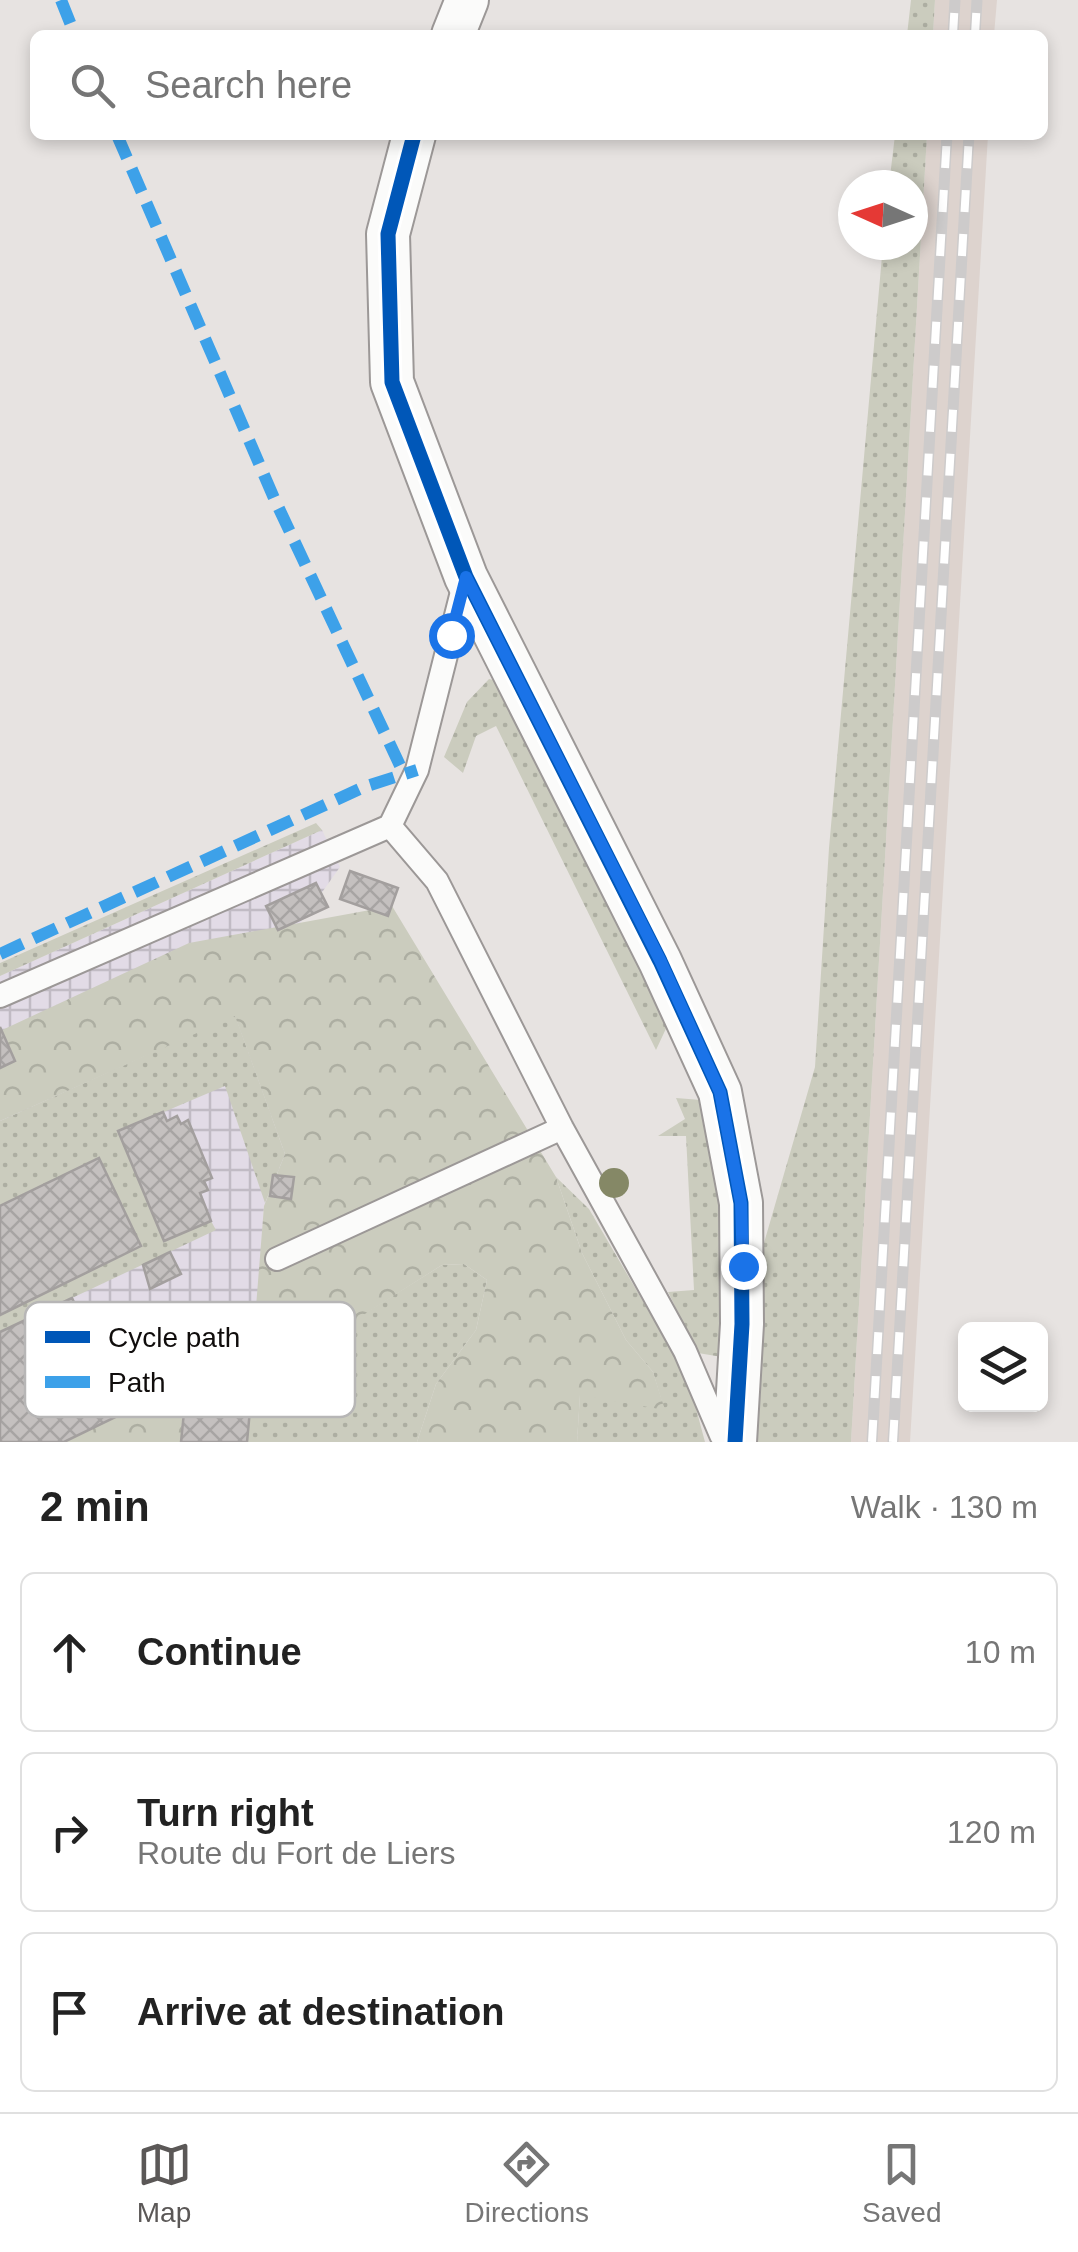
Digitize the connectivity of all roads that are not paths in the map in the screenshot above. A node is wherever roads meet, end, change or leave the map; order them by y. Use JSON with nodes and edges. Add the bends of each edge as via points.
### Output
{"nodes":[{"id":1,"x":467,"y":0,"type":"edge"},
{"id":2,"x":455,"y":30,"type":"edge"},
{"id":3,"x":413,"y":140,"type":"edge"},
{"id":4,"x":466,"y":577,"type":"junction"},
{"id":5,"x":390,"y":826,"type":"junction"},
{"id":6,"x":0,"y":996,"type":"edge"},
{"id":7,"x":562,"y":1128,"type":"junction"},
{"id":8,"x":277,"y":1259,"type":"dead end"},
{"id":9,"x":735,"y":1441,"type":"edge"}],
"edges":[{"from":1,"to":2,"type":"street"},
{"from":3,"to":4,"type":"street","via":[[388,234],[392,382]]},
{"from":4,"to":5,"type":"lane","via":[[416,770]]},
{"from":4,"to":9,"type":"street","via":[[720,1092],[741,1203]]},
{"from":5,"to":6,"type":"lane"},
{"from":5,"to":7,"type":"lane","via":[[437,881]]},
{"from":7,"to":8,"type":"lane"},
{"from":7,"to":9,"type":"lane","via":[[685,1351],[722,1435]]}]}
